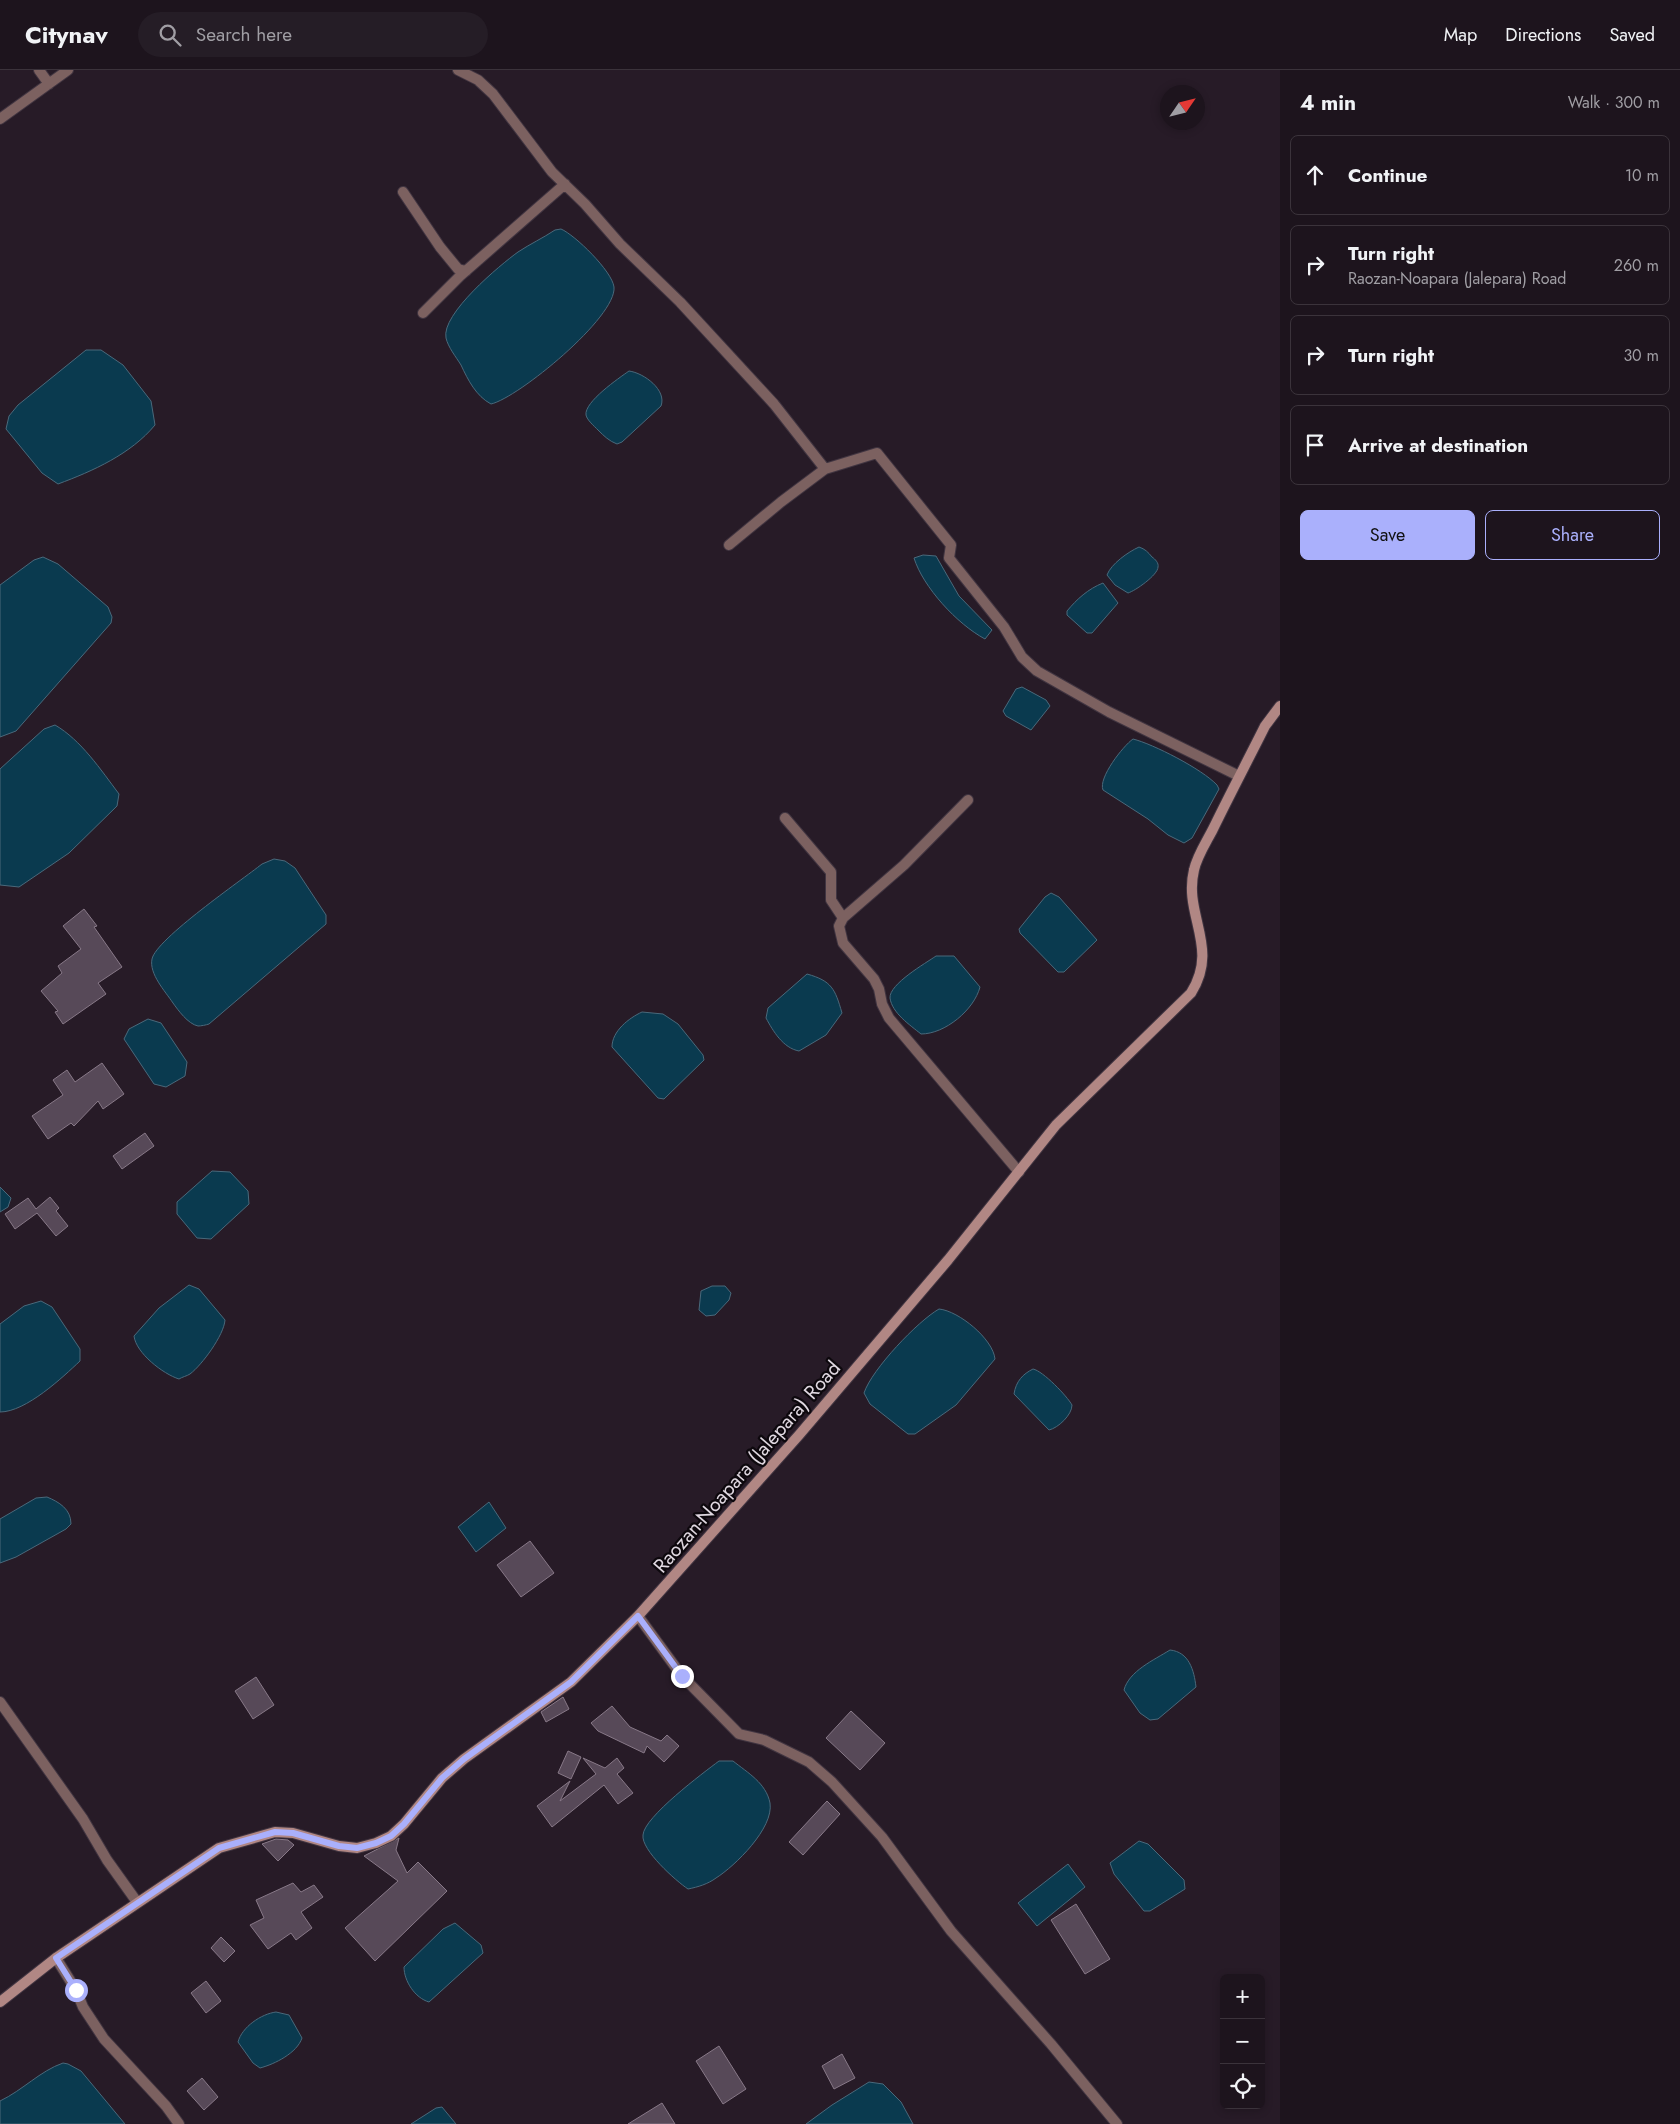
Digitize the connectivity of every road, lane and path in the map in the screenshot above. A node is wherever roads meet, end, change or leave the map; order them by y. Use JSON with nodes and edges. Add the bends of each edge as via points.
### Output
{"nodes":[{"id":1,"x":39,"y":70,"type":"edge"},
{"id":2,"x":68,"y":70,"type":"edge"},
{"id":3,"x":458,"y":70,"type":"edge"},
{"id":4,"x":49,"y":84,"type":"junction"},
{"id":5,"x":0,"y":119,"type":"edge"},
{"id":6,"x":565,"y":184,"type":"junction"},
{"id":7,"x":403,"y":192,"type":"dead end"},
{"id":8,"x":466,"y":271,"type":"junction"},
{"id":9,"x":423,"y":313,"type":"dead end"},
{"id":10,"x":825,"y":469,"type":"junction"},
{"id":11,"x":729,"y":545,"type":"dead end"},
{"id":12,"x":1280,"y":706,"type":"edge"},
{"id":13,"x":1239,"y":776,"type":"junction"},
{"id":14,"x":968,"y":800,"type":"dead end"},
{"id":15,"x":785,"y":818,"type":"dead end"},
{"id":16,"x":843,"y":918,"type":"junction"},
{"id":17,"x":1019,"y":1172,"type":"junction"},
{"id":18,"x":638,"y":1616,"type":"junction"},
{"id":19,"x":0,"y":1702,"type":"edge"},
{"id":20,"x":137,"y":1902,"type":"junction"},
{"id":21,"x":56,"y":1958,"type":"junction"},
{"id":22,"x":0,"y":2002,"type":"edge"},
{"id":23,"x":179,"y":2124,"type":"edge"},
{"id":24,"x":1117,"y":2124,"type":"edge"}],
"edges":[{"from":1,"to":4,"type":"street"},
{"from":2,"to":4,"type":"street"},
{"from":3,"to":6,"type":"street","via":[[478,80],[493,94],[552,172]]},
{"from":4,"to":5,"type":"street"},
{"from":6,"to":8,"type":"street"},
{"from":6,"to":10,"type":"street","via":[[774,404]]},
{"from":7,"to":8,"type":"street","via":[[440,247],[458,269]]},
{"from":8,"to":9,"type":"street"},
{"from":10,"to":11,"type":"street"},
{"from":10,"to":13,"type":"street","via":[[876,453],[952,545],[949,558],[1004,627],[1022,657],[1037,671],[1109,712]]},
{"from":12,"to":13,"type":"main road","name":"Raozan-Noapara (Jalepara) Road","via":[[1265,726]]},
{"from":13,"to":17,"type":"main road","name":"Raozan-Noapara (Jalepara) Road","via":[[1194,868],[1193,900],[1204,952],[1197,983],[1179,1006],[1056,1125]]},
{"from":14,"to":16,"type":"street","via":[[904,865]]},
{"from":15,"to":16,"type":"street","via":[[831,872],[831,900]]},
{"from":16,"to":17,"type":"street","via":[[839,926],[843,944],[874,979],[889,1018]]},
{"from":17,"to":18,"type":"main road","name":"Raozan-Noapara (Jalepara) Road","via":[[830,1399]]},
{"from":18,"to":20,"type":"main road","name":"Raozan-Noapara (Jalepara) Road","via":[[571,1682],[442,1778],[391,1836],[357,1848],[293,1833],[275,1832],[251,1838],[219,1848]]},
{"from":18,"to":24,"type":"street","via":[[682,1676],[739,1734],[764,1740],[809,1762],[832,1782],[882,1838],[950,1931]]},
{"from":19,"to":20,"type":"street"},
{"from":20,"to":21,"type":"main road","name":"Raozan-Noapara (Jalepara) Road"},
{"from":21,"to":22,"type":"main road","name":"Raozan-Noapara (Jalepara) Road"},
{"from":21,"to":23,"type":"street","via":[[104,2039]]}]}
